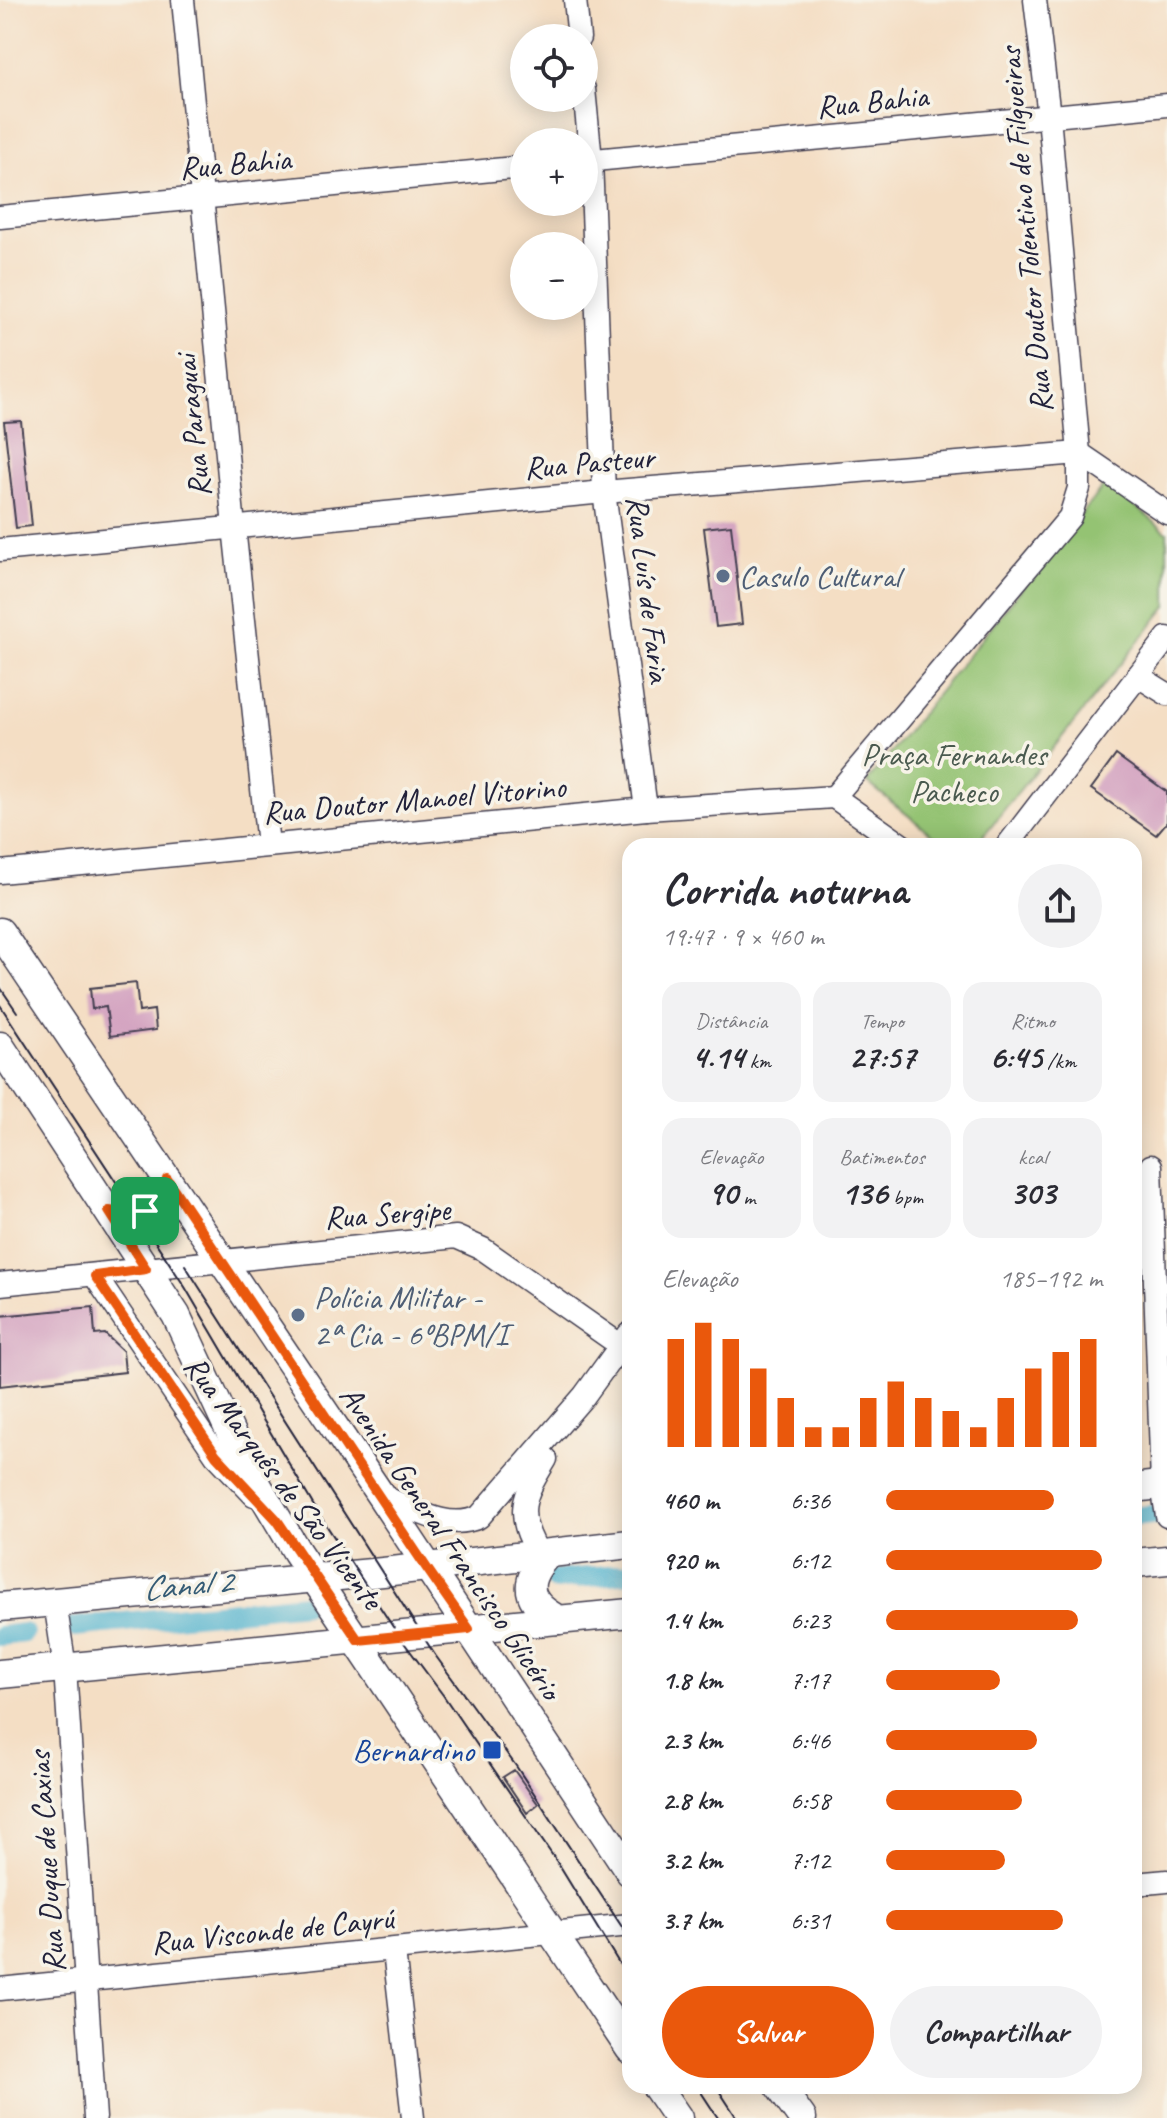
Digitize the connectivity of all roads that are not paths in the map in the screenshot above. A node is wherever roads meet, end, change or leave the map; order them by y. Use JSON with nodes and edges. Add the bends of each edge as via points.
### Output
{"nodes":[{"id":1,"x":183,"y":0,"type":"edge"},
{"id":2,"x":575,"y":0,"type":"edge"},
{"id":3,"x":1035,"y":0,"type":"edge"},
{"id":4,"x":578,"y":24,"type":"edge"},
{"id":5,"x":1167,"y":105,"type":"edge"},
{"id":6,"x":1049,"y":116,"type":"junction"},
{"id":7,"x":598,"y":160,"type":"edge"},
{"id":8,"x":510,"y":168,"type":"edge"},
{"id":9,"x":202,"y":198,"type":"junction"},
{"id":10,"x":591,"y":216,"type":"edge"},
{"id":11,"x":0,"y":217,"type":"edge"},
{"id":12,"x":1079,"y":453,"type":"junction"},
{"id":13,"x":604,"y":492,"type":"junction"},
{"id":14,"x":1167,"y":513,"type":"edge"},
{"id":15,"x":234,"y":527,"type":"junction"},
{"id":16,"x":0,"y":550,"type":"edge"},
{"id":17,"x":1167,"y":638,"type":"edge"},
{"id":18,"x":1138,"y":676,"type":"junction"},
{"id":19,"x":1167,"y":694,"type":"edge"},
{"id":20,"x":834,"y":797,"type":"junction"},
{"id":21,"x":646,"y":809,"type":"junction"},
{"id":22,"x":892,"y":838,"type":"edge"},
{"id":23,"x":1013,"y":838,"type":"edge"},
{"id":24,"x":268,"y":845,"type":"junction"},
{"id":25,"x":0,"y":872,"type":"edge"},
{"id":26,"x":0,"y":932,"type":"edge"},
{"id":27,"x":0,"y":1046,"type":"edge"},
{"id":28,"x":1151,"y":1167,"type":"edge"},
{"id":29,"x":167,"y":1179,"type":"junction"},
{"id":30,"x":109,"y":1211,"type":"junction"},
{"id":31,"x":222,"y":1260,"type":"junction"},
{"id":32,"x":146,"y":1269,"type":"junction"},
{"id":33,"x":95,"y":1276,"type":"junction"},
{"id":34,"x":0,"y":1284,"type":"edge"},
{"id":35,"x":622,"y":1337,"type":"edge"},
{"id":36,"x":622,"y":1343,"type":"edge"},
{"id":37,"x":584,"y":1396,"type":"junction"},
{"id":38,"x":381,"y":1496,"type":"junction"},
{"id":39,"x":1159,"y":1496,"type":"edge"},
{"id":40,"x":277,"y":1520,"type":"junction"},
{"id":41,"x":622,"y":1545,"type":"edge"},
{"id":42,"x":543,"y":1554,"type":"junction"},
{"id":43,"x":1167,"y":1560,"type":"edge"},
{"id":44,"x":1142,"y":1562,"type":"edge"},
{"id":45,"x":426,"y":1567,"type":"junction"},
{"id":46,"x":317,"y":1578,"type":"junction"},
{"id":47,"x":55,"y":1602,"type":"junction"},
{"id":48,"x":0,"y":1607,"type":"edge"},
{"id":49,"x":622,"y":1614,"type":"edge"},
{"id":50,"x":559,"y":1620,"type":"junction"},
{"id":51,"x":469,"y":1629,"type":"junction"},
{"id":52,"x":358,"y":1640,"type":"junction"},
{"id":53,"x":65,"y":1668,"type":"junction"},
{"id":54,"x":0,"y":1674,"type":"edge"},
{"id":55,"x":622,"y":1860,"type":"edge"},
{"id":56,"x":1167,"y":1881,"type":"edge"},
{"id":57,"x":1142,"y":1883,"type":"edge"},
{"id":58,"x":622,"y":1926,"type":"edge"},
{"id":59,"x":550,"y":1933,"type":"junction"},
{"id":60,"x":394,"y":1951,"type":"junction"},
{"id":61,"x":86,"y":1981,"type":"junction"},
{"id":62,"x":0,"y":1989,"type":"edge"},
{"id":63,"x":622,"y":2037,"type":"edge"},
{"id":64,"x":662,"y":2094,"type":"edge"},
{"id":65,"x":785,"y":2094,"type":"edge"},
{"id":66,"x":95,"y":2118,"type":"edge"},
{"id":67,"x":413,"y":2118,"type":"edge"},
{"id":68,"x":678,"y":2118,"type":"edge"},
{"id":69,"x":802,"y":2118,"type":"edge"}],
"edges":[{"from":1,"to":9,"type":"street","name":"Rua Paraguai"},
{"from":2,"to":4,"type":"street"},
{"from":3,"to":6,"type":"street","name":"Rua Doutor Tolentino de Filgueiras"},
{"from":5,"to":6,"type":"street","name":"Rua Bahia"},
{"from":6,"to":7,"type":"street","name":"Rua Bahia"},
{"from":6,"to":12,"type":"street","name":"Rua Doutor Tolentino de Filgueiras"},
{"from":8,"to":9,"type":"street","name":"Rua Bahia"},
{"from":9,"to":11,"type":"street","name":"Rua Bahia"},
{"from":9,"to":15,"type":"street","name":"Rua Paraguai"},
{"from":10,"to":13,"type":"street","name":"Rua Luís de Faria"},
{"from":12,"to":13,"type":"street","name":"Rua Pasteur"},
{"from":12,"to":14,"type":"street"},
{"from":12,"to":20,"type":"street","via":[[1079,488],[1070,517]]},
{"from":13,"to":15,"type":"street","name":"Rua Pasteur"},
{"from":13,"to":21,"type":"street","name":"Rua Luís de Faria"},
{"from":15,"to":16,"type":"street","name":"Rua Pasteur"},
{"from":15,"to":24,"type":"street","name":"Rua Paraguai"},
{"from":17,"to":18,"type":"street"},
{"from":18,"to":19,"type":"street"},
{"from":18,"to":23,"type":"street"},
{"from":20,"to":21,"type":"street","name":"Rua Doutor Manoel Vitorino"},
{"from":20,"to":22,"type":"street"},
{"from":21,"to":24,"type":"street","name":"Rua Doutor Manoel Vitorino"},
{"from":24,"to":25,"type":"street","name":"Rua Doutor Manoel Vitorino"},
{"from":26,"to":29,"type":"main road","name":"Avenida General Francisco Glicério"},
{"from":27,"to":30,"type":"main road"},
{"from":28,"to":39,"type":"street"},
{"from":29,"to":30,"type":"main road","via":[[161,1198],[149,1209],[130,1215]]},
{"from":29,"to":31,"type":"main road","name":"Avenida General Francisco Glicério"},
{"from":30,"to":32,"type":"main road"},
{"from":31,"to":32,"type":"street","name":"Rua Sergipe"},
{"from":31,"to":35,"type":"street","name":"Rua Sergipe","via":[[456,1237]]},
{"from":31,"to":38,"type":"main road","name":"Avenida General Francisco Glicério"},
{"from":32,"to":33,"type":"street","name":"Rua Sergipe"},
{"from":32,"to":40,"type":"main road","via":[[186,1333],[247,1468]]},
{"from":33,"to":34,"type":"street","name":"Rua Sergipe"},
{"from":33,"to":40,"type":"street","name":"Rua Marquês de São Vicente","via":[[216,1455]]},
{"from":36,"to":37,"type":"street"},
{"from":37,"to":38,"type":"street","via":[[479,1517],[450,1523]]},
{"from":37,"to":42,"type":"street","via":[[523,1504],[525,1526]]},
{"from":38,"to":45,"type":"main road","name":"Avenida General Francisco Glicério"},
{"from":40,"to":46,"type":"main road","name":"Rua Marquês de São Vicente"},
{"from":41,"to":42,"type":"main road"},
{"from":42,"to":45,"type":"main road"},
{"from":42,"to":50,"type":"main road","via":[[530,1587],[532,1597]]},
{"from":43,"to":44,"type":"main road"},
{"from":45,"to":46,"type":"main road"},
{"from":45,"to":51,"type":"main road","name":"Avenida General Francisco Glicério"},
{"from":46,"to":47,"type":"main road"},
{"from":46,"to":52,"type":"main road","name":"Rua Marquês de São Vicente"},
{"from":47,"to":48,"type":"main road"},
{"from":47,"to":53,"type":"street","name":"Rua Duque de Caxias"},
{"from":49,"to":50,"type":"main road"},
{"from":50,"to":51,"type":"main road"},
{"from":51,"to":52,"type":"main road"},
{"from":51,"to":55,"type":"main road","name":"Avenida General Francisco Glicério"},
{"from":52,"to":53,"type":"main road"},
{"from":52,"to":59,"type":"main road","name":"Rua Marquês de São Vicente"},
{"from":53,"to":54,"type":"main road"},
{"from":53,"to":61,"type":"street","name":"Rua Duque de Caxias"},
{"from":56,"to":57,"type":"street"},
{"from":58,"to":59,"type":"street","name":"Rua Visconde de Cayrú"},
{"from":59,"to":60,"type":"street","name":"Rua Visconde de Cayrú"},
{"from":59,"to":63,"type":"main road","name":"Rua Marquês de São Vicente"},
{"from":60,"to":61,"type":"street","name":"Rua Visconde de Cayrú"},
{"from":60,"to":67,"type":"street"},
{"from":61,"to":62,"type":"street","name":"Rua Visconde de Cayrú"},
{"from":61,"to":66,"type":"street","name":"Rua Duque de Caxias"},
{"from":64,"to":68,"type":"main road"},
{"from":65,"to":69,"type":"main road"}]}
